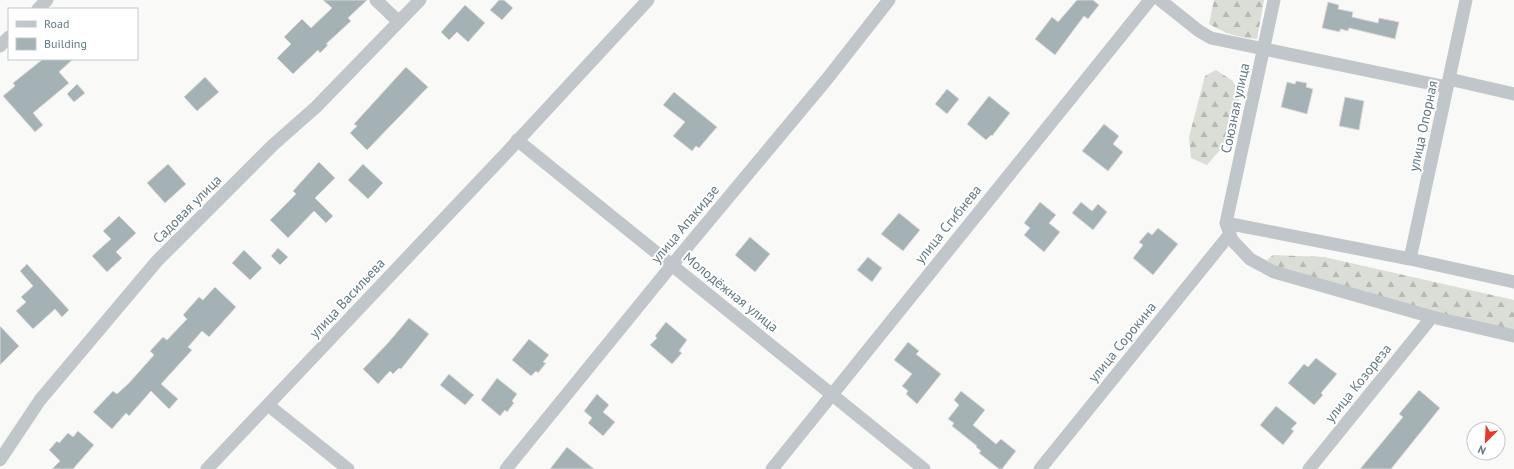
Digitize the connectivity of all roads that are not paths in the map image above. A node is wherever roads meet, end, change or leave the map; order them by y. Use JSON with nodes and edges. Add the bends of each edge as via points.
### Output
{"nodes":[{"id":1,"x":47,"y":0,"type":"edge"},
{"id":2,"x":376,"y":0,"type":"edge"},
{"id":3,"x":420,"y":0,"type":"edge"},
{"id":4,"x":648,"y":0,"type":"edge"},
{"id":5,"x":889,"y":0,"type":"edge"},
{"id":6,"x":1150,"y":0,"type":"edge"},
{"id":7,"x":1160,"y":0,"type":"edge"},
{"id":8,"x":1274,"y":0,"type":"edge"},
{"id":9,"x":1466,"y":0,"type":"edge"},
{"id":10,"x":39,"y":8,"type":"edge"},
{"id":11,"x":398,"y":22,"type":"junction"},
{"id":12,"x":8,"y":38,"type":"edge"},
{"id":13,"x":0,"y":46,"type":"edge"},
{"id":14,"x":1264,"y":49,"type":"junction"},
{"id":15,"x":1448,"y":83,"type":"junction"},
{"id":16,"x":1514,"y":94,"type":"edge"},
{"id":17,"x":514,"y":145,"type":"junction"},
{"id":18,"x":1228,"y":229,"type":"junction"},
{"id":19,"x":1410,"y":260,"type":"junction"},
{"id":20,"x":672,"y":265,"type":"junction"},
{"id":21,"x":1514,"y":282,"type":"edge"},
{"id":22,"x":1432,"y":317,"type":"junction"},
{"id":23,"x":1514,"y":336,"type":"edge"},
{"id":24,"x":832,"y":394,"type":"junction"},
{"id":25,"x":268,"y":404,"type":"junction"},
{"id":26,"x":0,"y":460,"type":"edge"},
{"id":27,"x":207,"y":469,"type":"edge"},
{"id":28,"x":348,"y":469,"type":"edge"},
{"id":29,"x":506,"y":469,"type":"edge"},
{"id":30,"x":772,"y":469,"type":"edge"},
{"id":31,"x":924,"y":469,"type":"edge"},
{"id":32,"x":1040,"y":469,"type":"edge"},
{"id":33,"x":1309,"y":469,"type":"edge"}],
"edges":[{"from":1,"to":10,"type":"street"},
{"from":2,"to":11,"type":"street"},
{"from":3,"to":11,"type":"street","name":"Садовая улица"},
{"from":4,"to":17,"type":"street","name":"улица Васильева"},
{"from":5,"to":20,"type":"street","name":"улица Апакидзе","via":[[827,79]]},
{"from":6,"to":24,"type":"street","name":"улица Сгибнева"},
{"from":7,"to":14,"type":"street","via":[[1211,38]]},
{"from":8,"to":14,"type":"street","name":"Союзная улица"},
{"from":9,"to":15,"type":"street","name":"улица Опорная"},
{"from":11,"to":26,"type":"street","name":"Садовая улица","via":[[316,107],[273,145],[158,261],[40,400]]},
{"from":12,"to":13,"type":"street"},
{"from":14,"to":15,"type":"street"},
{"from":14,"to":18,"type":"street","name":"Союзная улица"},
{"from":15,"to":16,"type":"street"},
{"from":15,"to":19,"type":"street","name":"улица Опорная"},
{"from":17,"to":20,"type":"street","name":"Молодёжная улица"},
{"from":17,"to":25,"type":"street","name":"улица Васильева"},
{"from":18,"to":19,"type":"street"},
{"from":18,"to":22,"type":"street","via":[[1232,240],[1250,260],[1274,272]]},
{"from":18,"to":32,"type":"street","name":"улица Сорокина"},
{"from":19,"to":21,"type":"street"},
{"from":20,"to":24,"type":"street","name":"Молодёжная улица"},
{"from":20,"to":29,"type":"street","name":"улица Апакидзе"},
{"from":22,"to":23,"type":"street"},
{"from":22,"to":33,"type":"street","name":"улица Козореза"},
{"from":24,"to":30,"type":"street","name":"улица Сгибнева"},
{"from":24,"to":31,"type":"street","name":"Молодёжная улица"},
{"from":25,"to":27,"type":"street","name":"улица Васильева"},
{"from":25,"to":28,"type":"street"}]}
